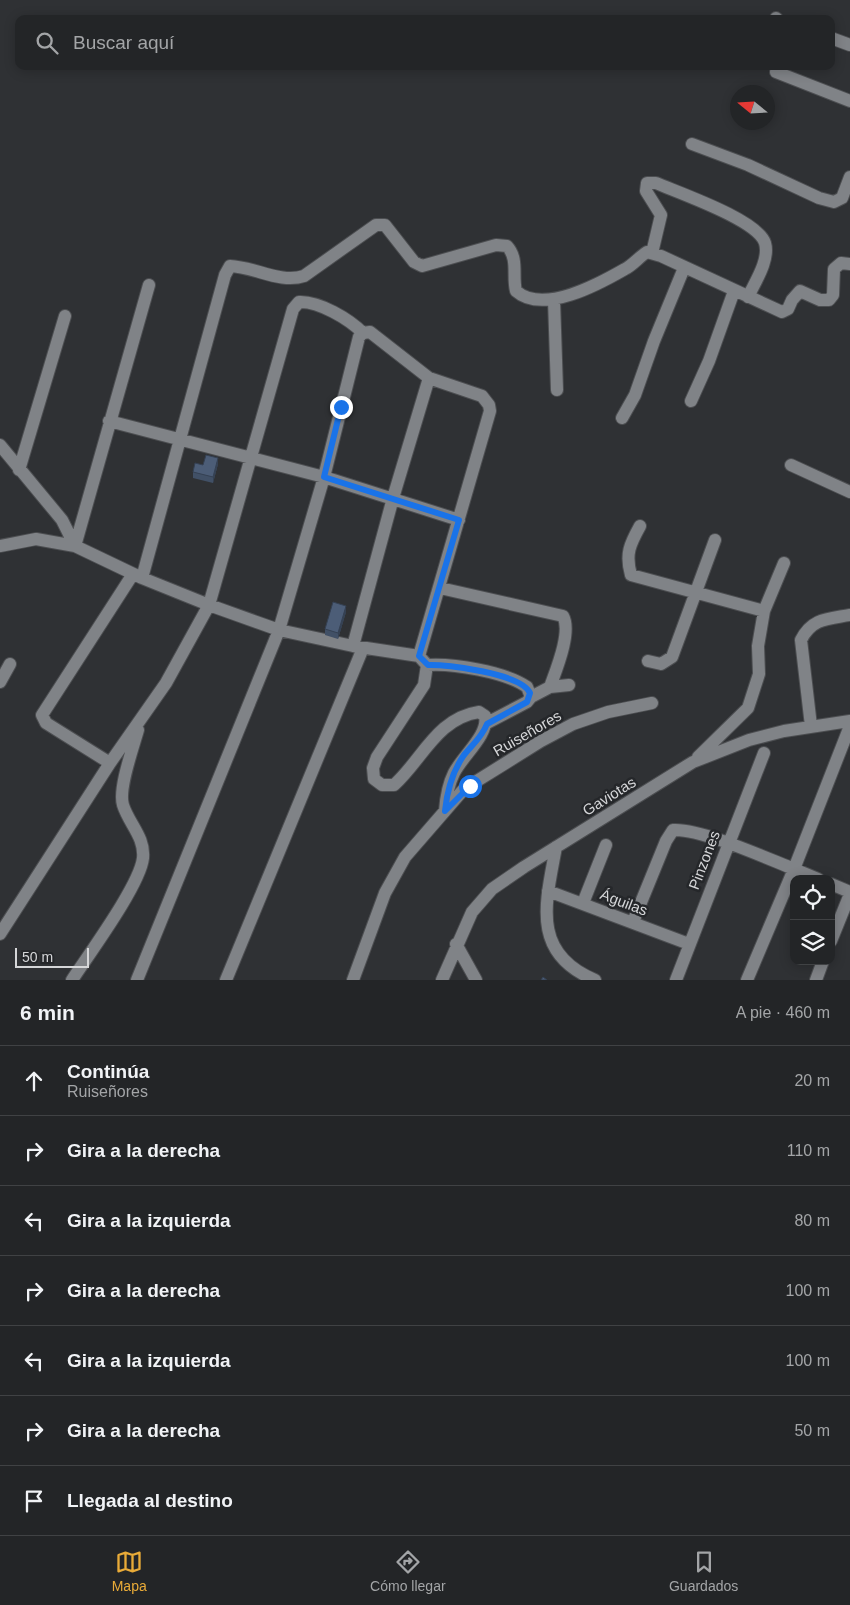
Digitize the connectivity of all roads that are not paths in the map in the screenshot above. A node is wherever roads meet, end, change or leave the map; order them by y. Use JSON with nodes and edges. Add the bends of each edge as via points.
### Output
{"nodes":[{"id":1,"x":835,"y":39,"type":"edge"},
{"id":2,"x":850,"y":45,"type":"edge"},
{"id":3,"x":776,"y":72,"type":"dead end"},
{"id":4,"x":850,"y":101,"type":"edge"},
{"id":5,"x":692,"y":144,"type":"dead end"},
{"id":6,"x":850,"y":177,"type":"edge"},
{"id":7,"x":652,"y":253,"type":"junction"},
{"id":8,"x":850,"y":264,"type":"edge"},
{"id":9,"x":684,"y":268,"type":"junction"},
{"id":10,"x":149,"y":285,"type":"dead end"},
{"id":11,"x":734,"y":291,"type":"junction"},
{"id":12,"x":748,"y":297,"type":"junction"},
{"id":13,"x":554,"y":300,"type":"junction"},
{"id":14,"x":65,"y":316,"type":"dead end"},
{"id":15,"x":363,"y":333,"type":"junction"},
{"id":16,"x":429,"y":378,"type":"junction"},
{"id":17,"x":557,"y":390,"type":"dead end"},
{"id":18,"x":691,"y":401,"type":"dead end"},
{"id":19,"x":622,"y":418,"type":"dead end"},
{"id":20,"x":109,"y":421,"type":"junction"},
{"id":21,"x":180,"y":440,"type":"junction"},
{"id":22,"x":0,"y":445,"type":"edge"},
{"id":23,"x":250,"y":459,"type":"junction"},
{"id":24,"x":791,"y":465,"type":"dead end"},
{"id":25,"x":19,"y":470,"type":"junction"},
{"id":26,"x":324,"y":477,"type":"junction"},
{"id":27,"x":850,"y":492,"type":"edge"},
{"id":28,"x":393,"y":498,"type":"junction"},
{"id":29,"x":459,"y":520,"type":"junction"},
{"id":30,"x":640,"y":526,"type":"dead end"},
{"id":31,"x":715,"y":540,"type":"dead end"},
{"id":32,"x":0,"y":546,"type":"edge"},
{"id":33,"x":75,"y":546,"type":"junction"},
{"id":34,"x":784,"y":563,"type":"dead end"},
{"id":35,"x":138,"y":576,"type":"junction"},
{"id":36,"x":440,"y":588,"type":"junction"},
{"id":37,"x":694,"y":594,"type":"junction"},
{"id":38,"x":209,"y":605,"type":"junction"},
{"id":39,"x":764,"y":612,"type":"junction"},
{"id":40,"x":850,"y":615,"type":"edge"},
{"id":41,"x":279,"y":630,"type":"junction"},
{"id":42,"x":358,"y":647,"type":"junction"},
{"id":43,"x":423,"y":661,"type":"junction"},
{"id":44,"x":648,"y":661,"type":"dead end"},
{"id":45,"x":10,"y":664,"type":"dead end"},
{"id":46,"x":0,"y":682,"type":"edge"},
{"id":47,"x":569,"y":685,"type":"dead end"},
{"id":48,"x":550,"y":688,"type":"junction"},
{"id":49,"x":531,"y":697,"type":"junction"},
{"id":50,"x":652,"y":703,"type":"dead end"},
{"id":51,"x":850,"y":720,"type":"edge"},
{"id":52,"x":140,"y":723,"type":"junction"},
{"id":53,"x":487,"y":724,"type":"junction"},
{"id":54,"x":811,"y":726,"type":"junction"},
{"id":55,"x":850,"y":726,"type":"edge"},
{"id":56,"x":764,"y":754,"type":"dead end"},
{"id":57,"x":693,"y":762,"type":"junction"},
{"id":58,"x":110,"y":763,"type":"junction"},
{"id":59,"x":445,"y":811,"type":"junction"},
{"id":60,"x":728,"y":844,"type":"junction"},
{"id":61,"x":606,"y":845,"type":"dead end"},
{"id":62,"x":556,"y":847,"type":"junction"},
{"id":63,"x":794,"y":869,"type":"junction"},
{"id":64,"x":808,"y":875,"type":"edge"},
{"id":65,"x":835,"y":886,"type":"edge"},
{"id":66,"x":548,"y":891,"type":"junction"},
{"id":67,"x":850,"y":893,"type":"edge"},
{"id":68,"x":583,"y":903,"type":"junction"},
{"id":69,"x":633,"y":922,"type":"junction"},
{"id":70,"x":835,"y":931,"type":"edge"},
{"id":71,"x":0,"y":934,"type":"edge"},
{"id":72,"x":456,"y":944,"type":"junction"},
{"id":73,"x":689,"y":944,"type":"junction"},
{"id":74,"x":822,"y":965,"type":"edge"},
{"id":75,"x":72,"y":980,"type":"edge"},
{"id":76,"x":137,"y":980,"type":"edge"},
{"id":77,"x":226,"y":980,"type":"edge"},
{"id":78,"x":353,"y":980,"type":"edge"},
{"id":79,"x":442,"y":980,"type":"edge"},
{"id":80,"x":476,"y":980,"type":"edge"},
{"id":81,"x":595,"y":980,"type":"edge"},
{"id":82,"x":676,"y":980,"type":"edge"},
{"id":83,"x":747,"y":980,"type":"edge"},
{"id":84,"x":816,"y":980,"type":"edge"}],
"edges":[{"from":1,"to":2,"type":"street"},
{"from":3,"to":4,"type":"street"},
{"from":5,"to":6,"type":"street","via":[[834,202],[842,198]]},
{"from":7,"to":9,"type":"street"},
{"from":7,"to":12,"type":"street","via":[[661,215],[646,191],[647,183],[742,220],[758,232],[765,242],[766,254]]},
{"from":7,"to":13,"type":"street","via":[[647,252],[627,268],[574,294]]},
{"from":8,"to":12,"type":"street","via":[[841,263],[834,268],[833,294],[829,300],[820,300],[800,291],[788,310],[782,312]]},
{"from":9,"to":11,"type":"street"},
{"from":9,"to":19,"type":"street","via":[[635,395]]},
{"from":10,"to":20,"type":"street"},
{"from":11,"to":12,"type":"street"},
{"from":11,"to":18,"type":"street"},
{"from":13,"to":17,"type":"street"},
{"from":13,"to":21,"type":"street","via":[[526,298],[516,292],[514,258],[507,246],[496,245],[422,266],[414,262],[385,225],[376,225],[294,280],[243,266],[230,266]]},
{"from":14,"to":25,"type":"street"},
{"from":15,"to":16,"type":"street","via":[[376,335]]},
{"from":15,"to":23,"type":"street","via":[[349,319],[307,302],[299,302],[293,309]]},
{"from":15,"to":26,"type":"street","via":[[359,337]]},
{"from":16,"to":28,"type":"street"},
{"from":16,"to":29,"type":"street","via":[[482,396],[489,405]]},
{"from":20,"to":21,"type":"street"},
{"from":20,"to":33,"type":"street"},
{"from":21,"to":23,"type":"street"},
{"from":21,"to":35,"type":"street"},
{"from":22,"to":25,"type":"street"},
{"from":23,"to":26,"type":"street"},
{"from":23,"to":38,"type":"street"},
{"from":24,"to":27,"type":"street"},
{"from":25,"to":33,"type":"street","via":[[62,520]]},
{"from":26,"to":28,"type":"street"},
{"from":26,"to":41,"type":"street"},
{"from":28,"to":29,"type":"street"},
{"from":28,"to":42,"type":"street"},
{"from":29,"to":36,"type":"street"},
{"from":30,"to":37,"type":"street","via":[[628,548],[627,562],[631,574]]},
{"from":31,"to":37,"type":"street"},
{"from":32,"to":33,"type":"street","via":[[36,539]]},
{"from":33,"to":35,"type":"street"},
{"from":34,"to":39,"type":"street"},
{"from":35,"to":38,"type":"street"},
{"from":35,"to":58,"type":"street","via":[[42,715],[46,723]]},
{"from":36,"to":43,"type":"street"},
{"from":36,"to":48,"type":"street","via":[[563,616],[566,635]]},
{"from":37,"to":39,"type":"street"},
{"from":37,"to":44,"type":"street","via":[[672,657],[661,664]]},
{"from":38,"to":41,"type":"street"},
{"from":38,"to":52,"type":"street"},
{"from":39,"to":57,"type":"street","via":[[758,646],[759,674],[748,708]]},
{"from":40,"to":54,"type":"street","via":[[820,621],[807,628],[801,640]]},
{"from":41,"to":42,"type":"street"},
{"from":41,"to":76,"type":"street"},
{"from":42,"to":43,"type":"street"},
{"from":42,"to":77,"type":"street"},
{"from":43,"to":49,"type":"street","via":[[496,675],[525,685]]},
{"from":43,"to":53,"type":"street","via":[[424,684],[377,757],[374,779],[382,785],[394,785],[406,775],[439,732],[456,720],[479,712],[485,716]]},
{"from":45,"to":46,"type":"street"},
{"from":47,"to":48,"type":"street"},
{"from":48,"to":49,"type":"street"},
{"from":49,"to":53,"type":"street"},
{"from":50,"to":59,"type":"street","name":"Ruiseñores","via":[[608,712],[573,724],[464,790]]},
{"from":51,"to":54,"type":"street","name":"Gaviotas"},
{"from":52,"to":58,"type":"street"},
{"from":52,"to":75,"type":"street","via":[[122,804],[143,843],[143,859],[136,882]]},
{"from":53,"to":59,"type":"street","via":[[453,775]]},
{"from":54,"to":57,"type":"street","name":"Gaviotas","via":[[749,740]]},
{"from":55,"to":63,"type":"street"},
{"from":56,"to":60,"type":"street","name":"Pinzones"},
{"from":57,"to":62,"type":"street","name":"Gaviotas"},
{"from":58,"to":71,"type":"street"},
{"from":59,"to":78,"type":"street","name":"Ruiseñores","via":[[405,857],[385,893]]},
{"from":60,"to":63,"type":"street"},
{"from":60,"to":69,"type":"street","via":[[673,830]]},
{"from":60,"to":73,"type":"street","name":"Pinzones"},
{"from":61,"to":68,"type":"street"},
{"from":62,"to":66,"type":"street"},
{"from":62,"to":72,"type":"street","name":"Gaviotas","via":[[492,889],[472,912]]},
{"from":63,"to":64,"type":"street"},
{"from":63,"to":83,"type":"street"},
{"from":65,"to":67,"type":"street"},
{"from":66,"to":68,"type":"street","name":"Águilas"},
{"from":66,"to":81,"type":"street","via":[[545,910],[549,937],[561,959]]},
{"from":67,"to":70,"type":"street"},
{"from":68,"to":69,"type":"street","name":"Águilas"},
{"from":69,"to":73,"type":"street","name":"Águilas"},
{"from":72,"to":79,"type":"street","name":"Gaviotas"},
{"from":72,"to":80,"type":"street"},
{"from":73,"to":82,"type":"street","name":"Pinzones"},
{"from":74,"to":84,"type":"street"}]}
